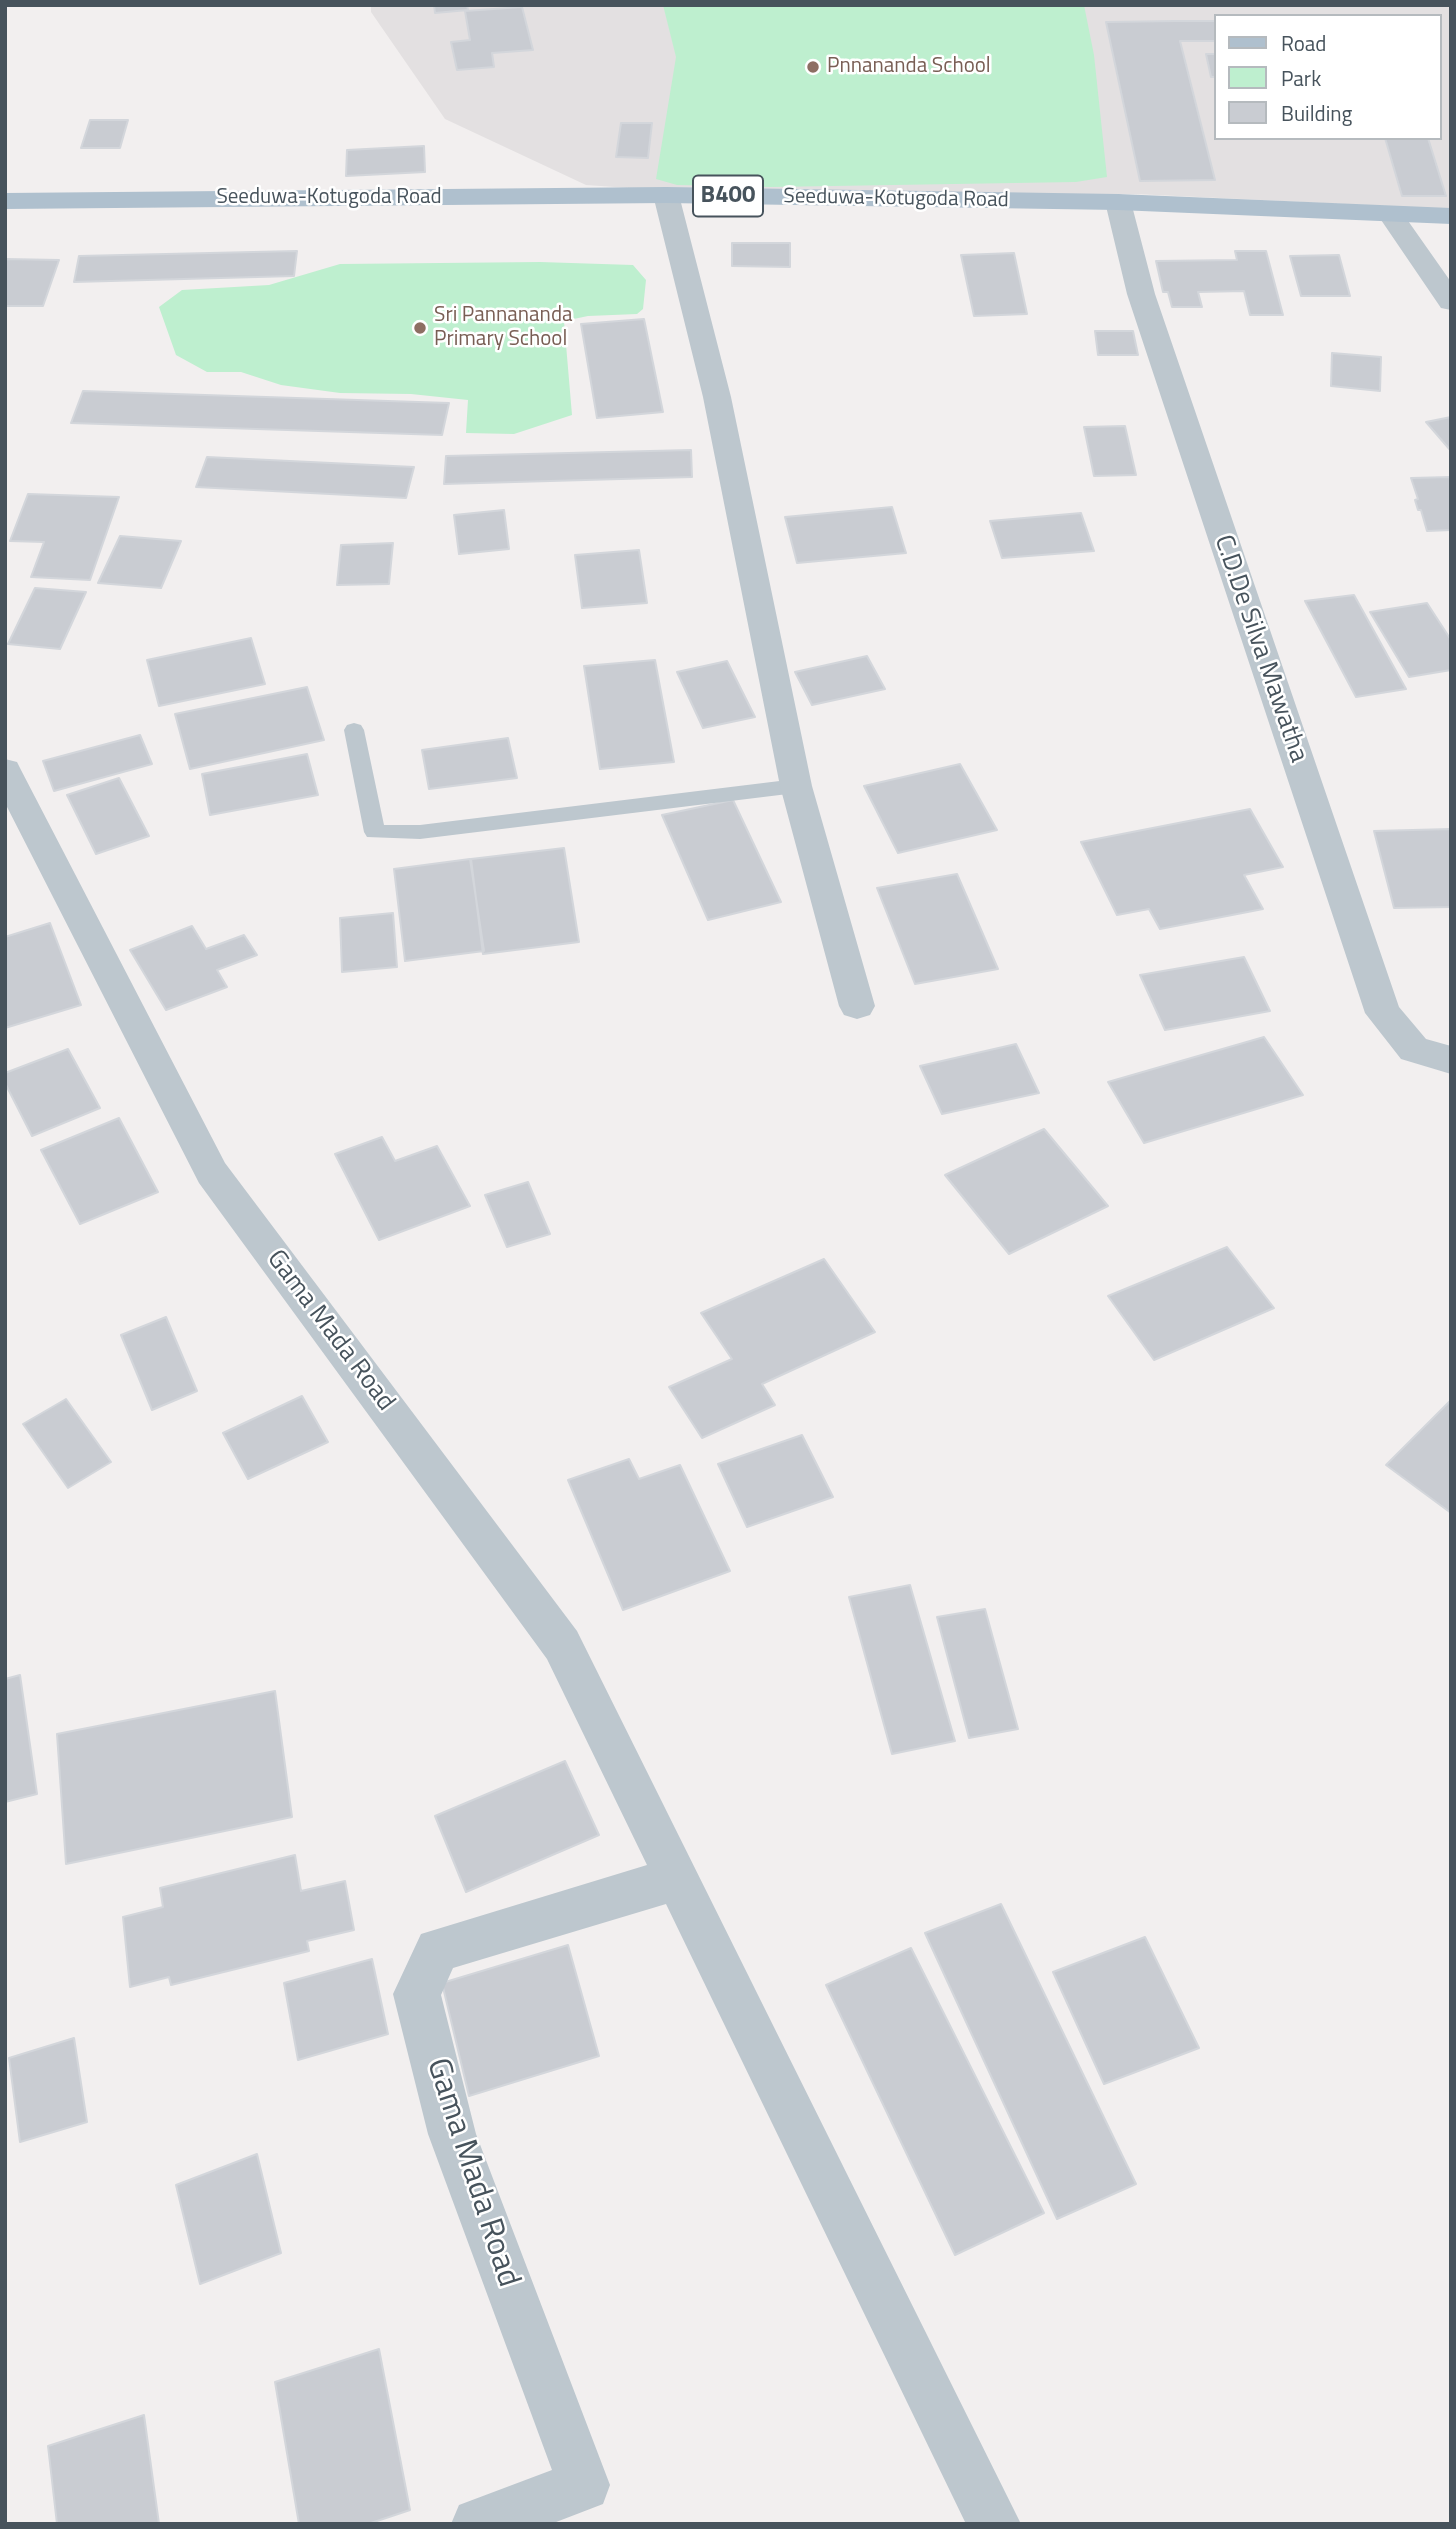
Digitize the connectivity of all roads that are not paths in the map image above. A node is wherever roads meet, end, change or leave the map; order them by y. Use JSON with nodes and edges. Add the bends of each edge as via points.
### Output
{"nodes":[{"id":1,"x":666,"y":195,"type":"junction"},
{"id":2,"x":5,"y":201,"type":"edge"},
{"id":3,"x":1118,"y":202,"type":"junction"},
{"id":4,"x":1390,"y":214,"type":"junction"},
{"id":5,"x":1451,"y":216,"type":"edge"},
{"id":6,"x":1451,"y":302,"type":"edge"},
{"id":7,"x":354,"y":730,"type":"dead end"},
{"id":8,"x":5,"y":770,"type":"edge"},
{"id":9,"x":796,"y":786,"type":"junction"},
{"id":10,"x":857,"y":1006,"type":"dead end"},
{"id":11,"x":1451,"y":1060,"type":"edge"},
{"id":12,"x":678,"y":1878,"type":"junction"},
{"id":13,"x":478,"y":2524,"type":"edge"},
{"id":14,"x":994,"y":2524,"type":"edge"}],
"edges":[{"from":1,"to":2,"type":"main road","name":"Seeduwa-Kotugoda Road","number":"B400"},
{"from":1,"to":3,"type":"main road","name":"Seeduwa-Kotugoda Road","number":"B400"},
{"from":1,"to":9,"type":"street","via":[[717,397]]},
{"from":3,"to":4,"type":"main road","name":"Seeduwa-Kotugoda Road","number":"B400"},
{"from":3,"to":11,"type":"street","name":"C.D.De Silva Mawatha","via":[[1141,294],[1383,1013],[1414,1049]]},
{"from":4,"to":5,"type":"main road","name":"Seeduwa-Kotugoda Road","number":"B400"},
{"from":4,"to":6,"type":"street"},
{"from":7,"to":9,"type":"lane","via":[[375,832],[420,832]]},
{"from":8,"to":12,"type":"street","name":"Gama Mada Road","via":[[212,1173],[562,1644]]},
{"from":9,"to":10,"type":"street"},
{"from":12,"to":13,"type":"street","name":"Gama Mada Road","via":[[437,1950],[417,1994],[452,2134],[584,2485]]},
{"from":12,"to":14,"type":"street","name":"Gama Mada Road"}]}
